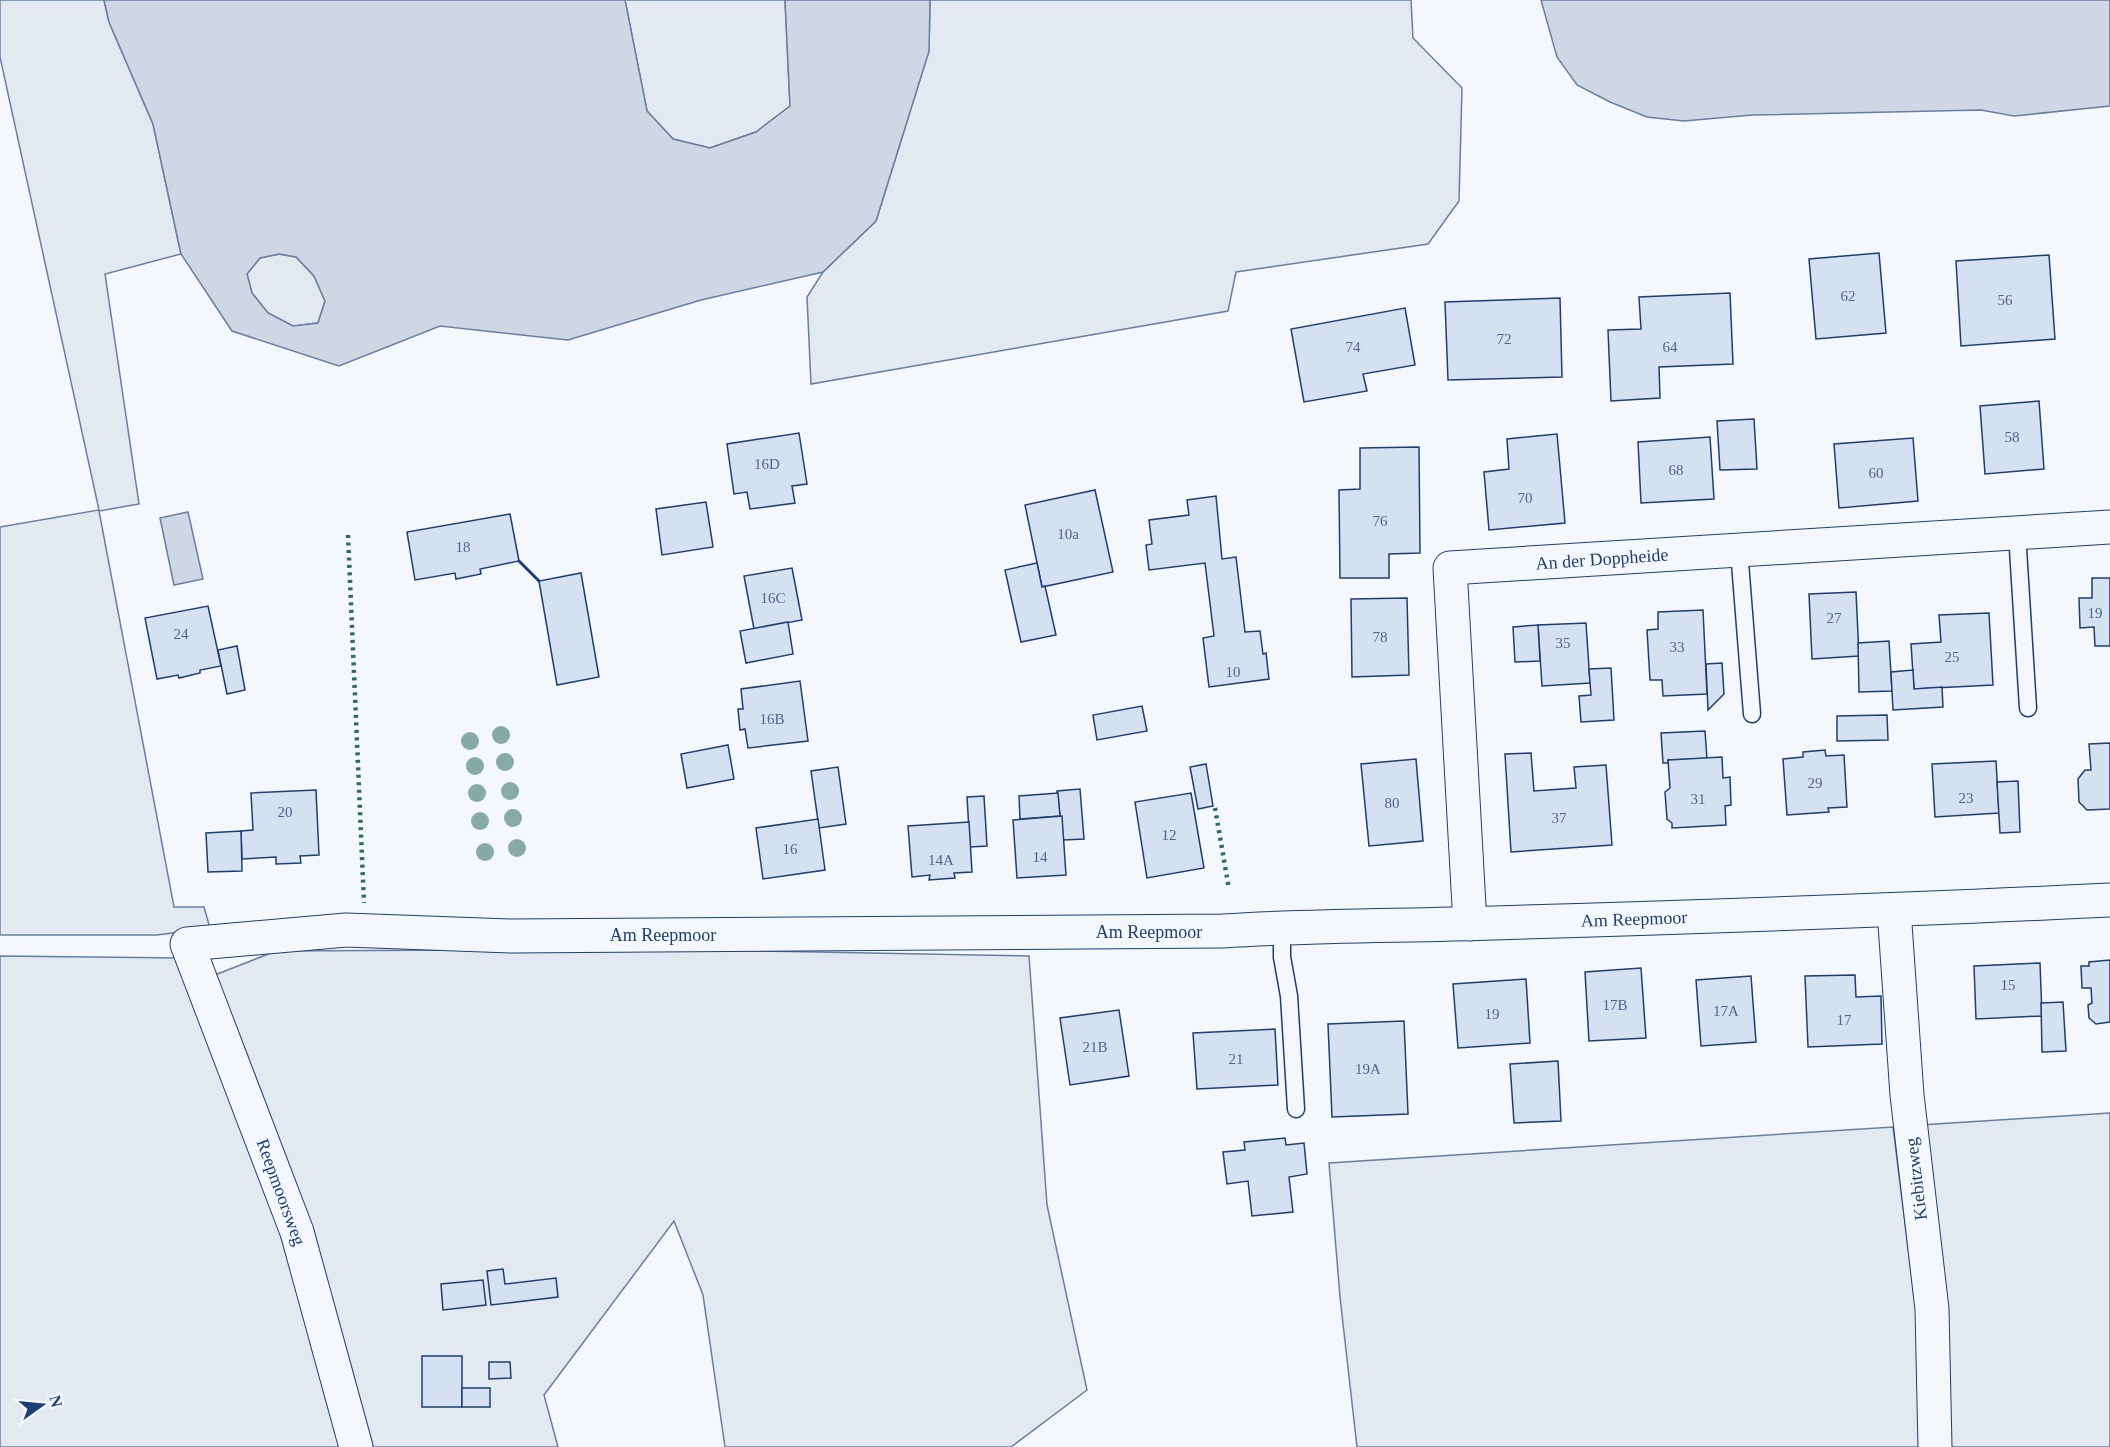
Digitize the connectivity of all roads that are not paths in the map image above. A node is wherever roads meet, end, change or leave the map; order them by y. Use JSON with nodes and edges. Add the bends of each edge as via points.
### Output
{"nodes":[{"id":1,"x":2110,"y":527,"type":"edge"},
{"id":2,"x":2017,"y":533,"type":"junction"},
{"id":3,"x":1739,"y":550,"type":"junction"},
{"id":4,"x":2028,"y":708,"type":"dead end"},
{"id":5,"x":1752,"y":714,"type":"dead end"},
{"id":6,"x":2110,"y":900,"type":"edge"},
{"id":7,"x":1894,"y":910,"type":"junction"},
{"id":8,"x":1470,"y":924,"type":"junction"},
{"id":9,"x":1282,"y":927,"type":"junction"},
{"id":10,"x":187,"y":944,"type":"joint"},
{"id":11,"x":1296,"y":1109,"type":"dead end"},
{"id":12,"x":356,"y":1447,"type":"edge"},
{"id":13,"x":1935,"y":1447,"type":"edge"}],
"edges":[{"from":1,"to":2,"type":"street","name":"An der Doppheide"},
{"from":2,"to":3,"type":"street","name":"An der Doppheide"},
{"from":2,"to":4,"type":"lane"},
{"from":3,"to":5,"type":"lane"},
{"from":3,"to":8,"type":"street","name":"An der Doppheide","via":[[1450,568]]},
{"from":6,"to":7,"type":"street","name":"Am Reepmoor"},
{"from":7,"to":8,"type":"street","name":"Am Reepmoor"},
{"from":7,"to":13,"type":"street","name":"Kiebitzweg","via":[[1906,1095],[1932,1309]]},
{"from":8,"to":9,"type":"street","name":"Am Reepmoor"},
{"from":9,"to":10,"type":"street","name":"Am Reepmoor","via":[[1223,931],[523,936],[346,930]]},
{"from":9,"to":11,"type":"lane"},
{"from":10,"to":12,"type":"street","name":"Reepmoorsweg","via":[[297,1232]]}]}
